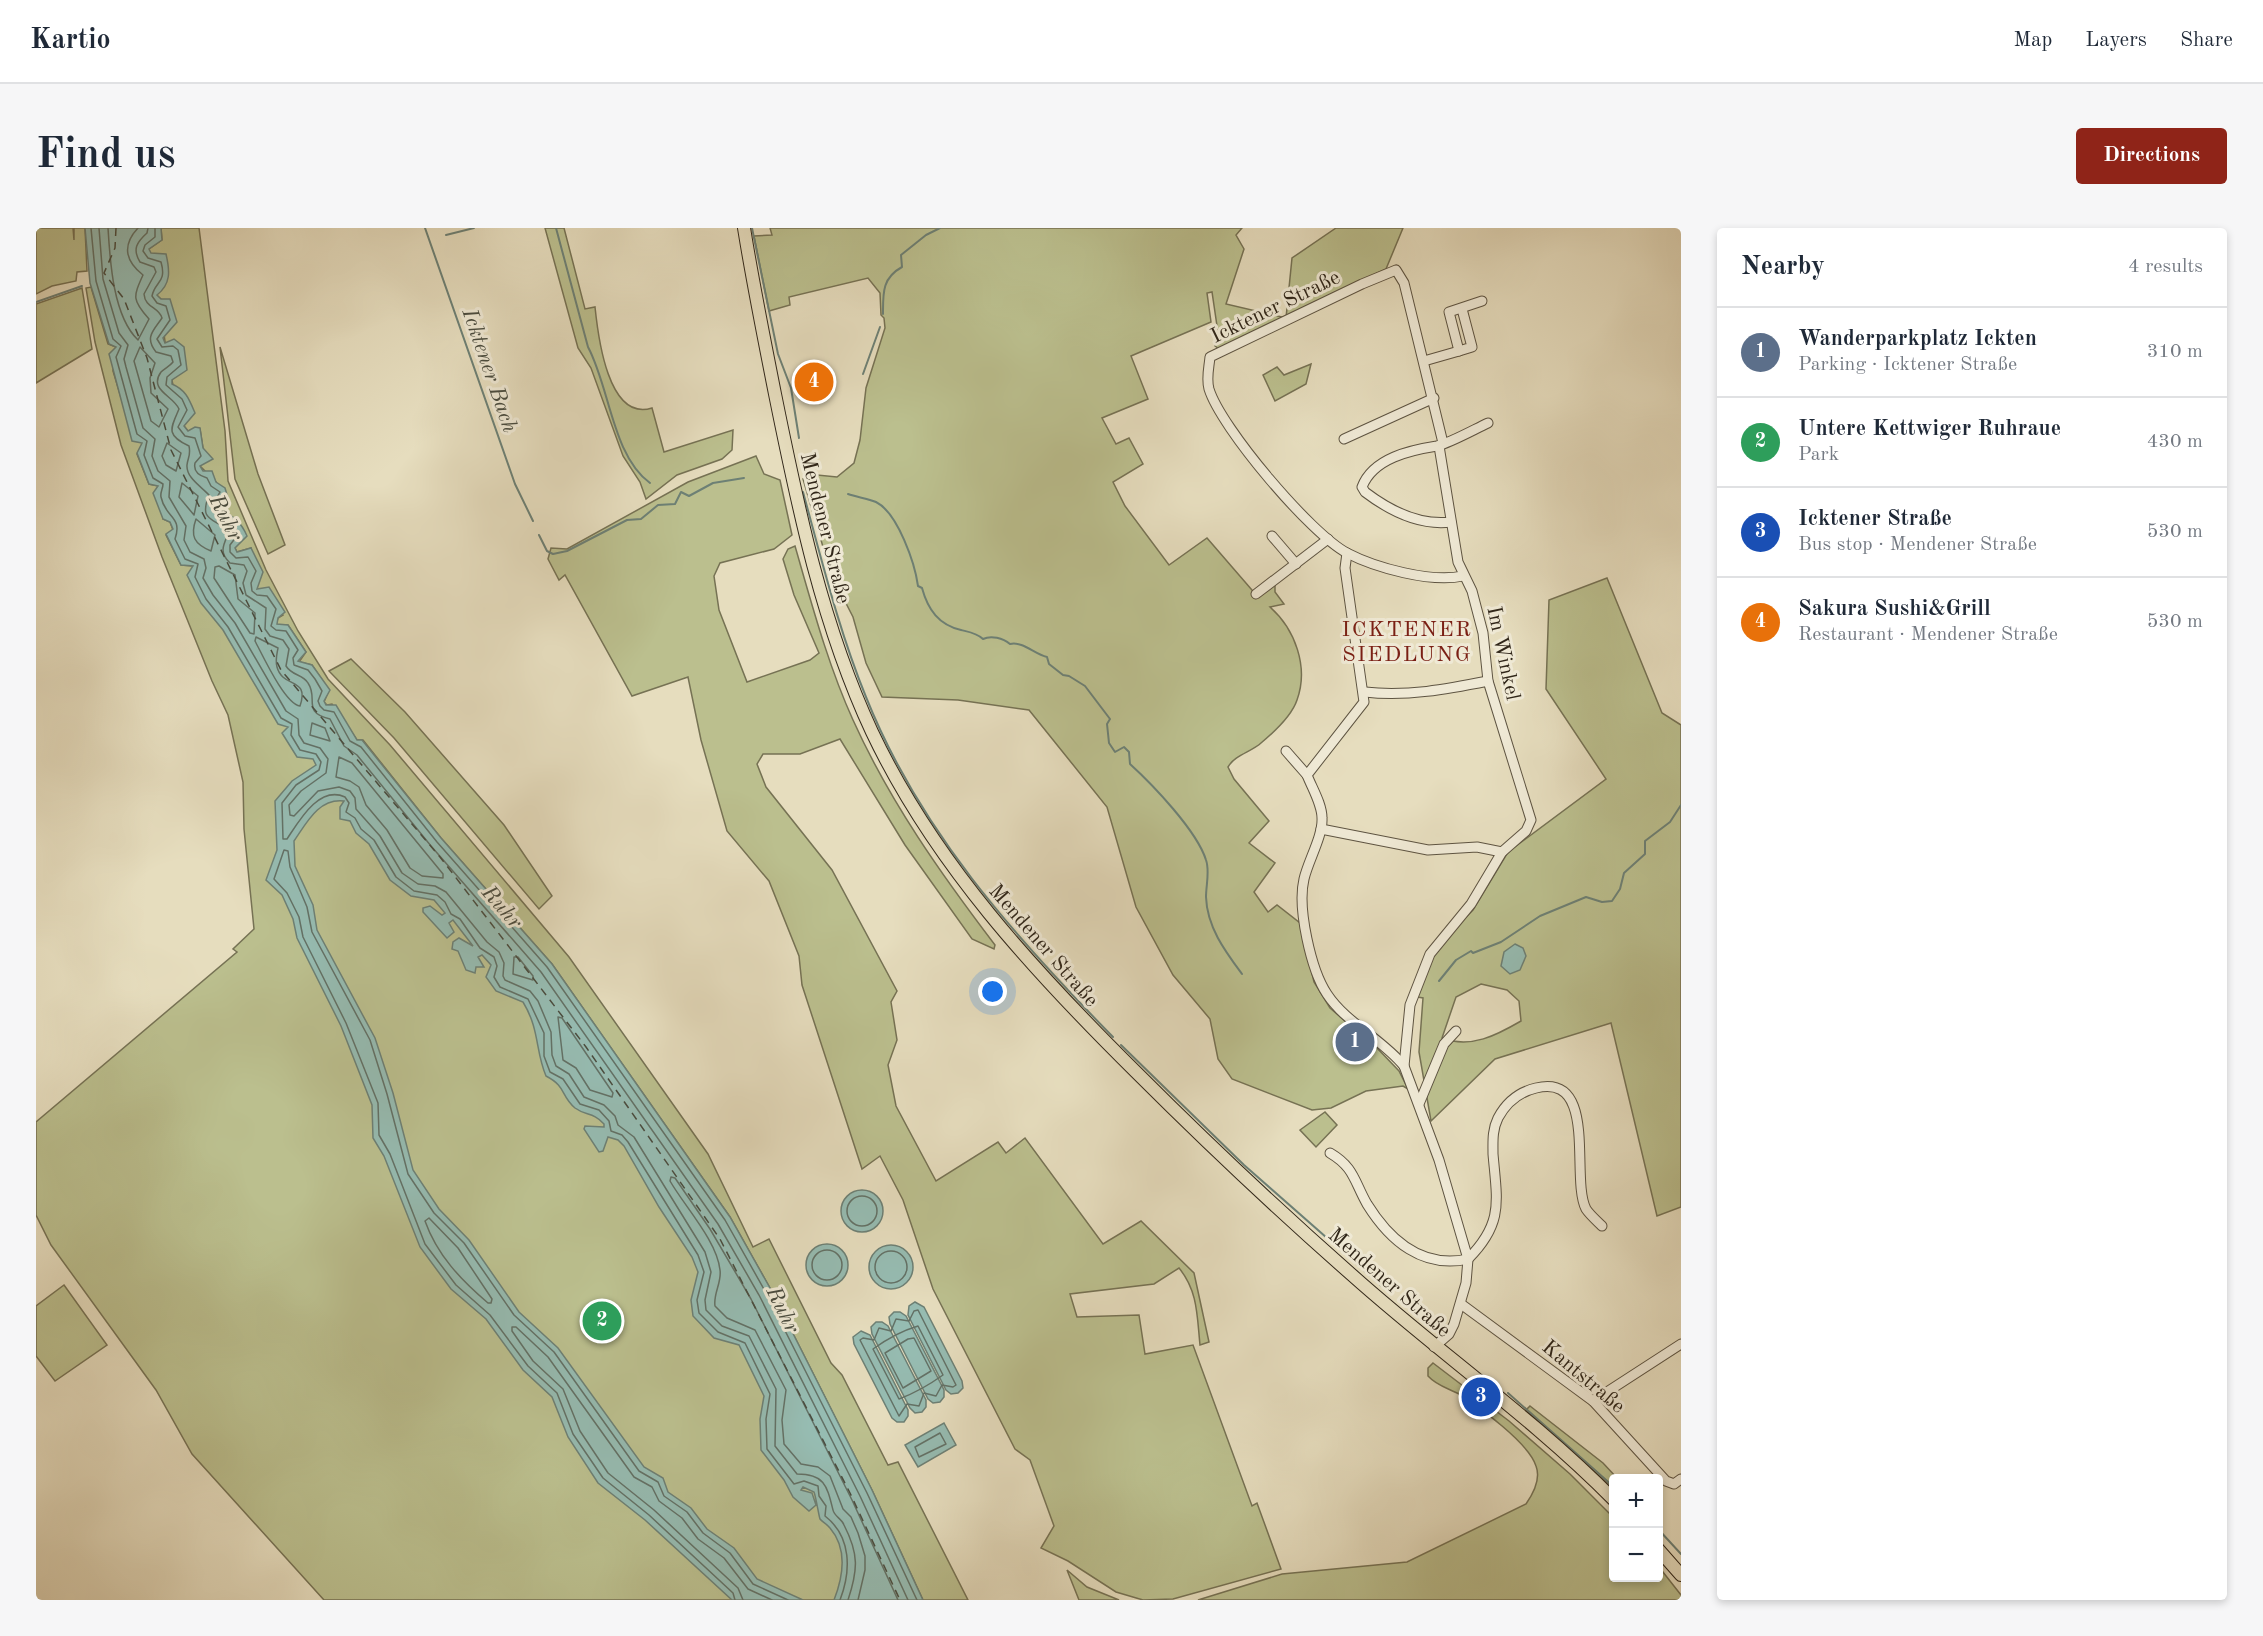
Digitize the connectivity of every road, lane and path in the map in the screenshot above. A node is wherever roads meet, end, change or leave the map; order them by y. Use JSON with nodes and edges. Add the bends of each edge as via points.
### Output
{"nodes":[{"id":1,"x":744,"y":228,"type":"edge"},
{"id":2,"x":1396,"y":270,"type":"joint"},
{"id":3,"x":1482,"y":301,"type":"dead end"},
{"id":4,"x":1424,"y":361,"type":"junction"},
{"id":5,"x":1434,"y":398,"type":"junction"},
{"id":6,"x":1482,"y":422,"type":"dead end"},
{"id":7,"x":1344,"y":439,"type":"dead end"},
{"id":8,"x":1441,"y":444,"type":"junction"},
{"id":9,"x":1451,"y":522,"type":"junction"},
{"id":10,"x":1272,"y":536,"type":"dead end"},
{"id":11,"x":1328,"y":539,"type":"junction"},
{"id":12,"x":1347,"y":553,"type":"junction"},
{"id":13,"x":1296,"y":564,"type":"junction"},
{"id":14,"x":1463,"y":576,"type":"junction"},
{"id":15,"x":1256,"y":594,"type":"dead end"},
{"id":16,"x":1488,"y":681,"type":"junction"},
{"id":17,"x":1365,"y":692,"type":"junction"},
{"id":18,"x":1286,"y":751,"type":"dead end"},
{"id":19,"x":1307,"y":775,"type":"junction"},
{"id":20,"x":1322,"y":829,"type":"junction"},
{"id":21,"x":1502,"y":852,"type":"junction"},
{"id":22,"x":1456,"y":1031,"type":"dead end"},
{"id":23,"x":1404,"y":1066,"type":"junction"},
{"id":24,"x":1419,"y":1104,"type":"junction"},
{"id":25,"x":1330,"y":1153,"type":"dead end"},
{"id":26,"x":1602,"y":1226,"type":"dead end"},
{"id":27,"x":1468,"y":1258,"type":"junction"},
{"id":28,"x":1461,"y":1304,"type":"junction"},
{"id":29,"x":1681,"y":1344,"type":"edge"},
{"id":30,"x":1434,"y":1347,"type":"junction"},
{"id":31,"x":1593,"y":1401,"type":"junction"},
{"id":32,"x":1679,"y":1484,"type":"edge"},
{"id":33,"x":1609,"y":1495,"type":"edge"},
{"id":34,"x":1663,"y":1554,"type":"edge"},
{"id":35,"x":1681,"y":1575,"type":"edge"}],
"edges":[{"from":1,"to":30,"type":"main road","name":"Mendener Straße","via":[[790,473],[821,592],[840,654],[902,790],[984,908],[1074,1010],[1286,1217]]},
{"from":2,"to":4,"type":"street","name":"Im Winkel","via":[[1404,283]]},
{"from":2,"to":11,"type":"street","name":"Icktener Straße","via":[[1210,357],[1209,387],[1225,419],[1246,451]]},
{"from":3,"to":4,"type":"street","via":[[1449,312],[1460,351]]},
{"from":4,"to":5,"type":"street","name":"Im Winkel"},
{"from":5,"to":7,"type":"street"},
{"from":5,"to":8,"type":"street","name":"Im Winkel"},
{"from":6,"to":8,"type":"street"},
{"from":8,"to":9,"type":"street","name":"Im Winkel"},
{"from":8,"to":9,"type":"street","via":[[1418,448],[1384,463],[1362,487],[1398,513],[1427,522]]},
{"from":9,"to":14,"type":"street","name":"Im Winkel"},
{"from":10,"to":13,"type":"street"},
{"from":11,"to":12,"type":"street","name":"Icktener Straße"},
{"from":11,"to":13,"type":"street"},
{"from":12,"to":14,"type":"street","name":"Icktener Straße","via":[[1409,573]]},
{"from":12,"to":17,"type":"street"},
{"from":13,"to":15,"type":"street"},
{"from":14,"to":16,"type":"street","name":"Im Winkel","via":[[1483,633]]},
{"from":16,"to":17,"type":"street","via":[[1420,692]]},
{"from":16,"to":21,"type":"street","name":"Im Winkel","via":[[1531,820],[1526,831]]},
{"from":17,"to":19,"type":"street","via":[[1364,702]]},
{"from":18,"to":19,"type":"street"},
{"from":19,"to":20,"type":"street","via":[[1323,816]]},
{"from":20,"to":21,"type":"street","via":[[1428,850],[1477,847]]},
{"from":20,"to":23,"type":"street","via":[[1301,898],[1314,970],[1337,1007]]},
{"from":21,"to":23,"type":"street","via":[[1471,904],[1434,948],[1419,975],[1410,1005]]},
{"from":22,"to":24,"type":"street","via":[[1444,1044]]},
{"from":23,"to":24,"type":"street"},
{"from":24,"to":27,"type":"street"},
{"from":25,"to":27,"type":"street","via":[[1350,1167],[1367,1203],[1396,1239],[1436,1262]]},
{"from":26,"to":27,"type":"street","via":[[1586,1209],[1579,1168],[1579,1119],[1574,1104],[1554,1089],[1534,1089],[1514,1098],[1496,1121],[1496,1218],[1485,1242]]},
{"from":27,"to":28,"type":"street"},
{"from":28,"to":30,"type":"street","via":[[1449,1334]]},
{"from":28,"to":31,"type":"street","name":"Kantstraße"},
{"from":29,"to":31,"type":"street"},
{"from":30,"to":33,"type":"main road","name":"Mendener Straße","via":[[1556,1445]]},
{"from":31,"to":32,"type":"street","name":"Kantstraße","via":[[1666,1481]]},
{"from":34,"to":35,"type":"main road"}]}
